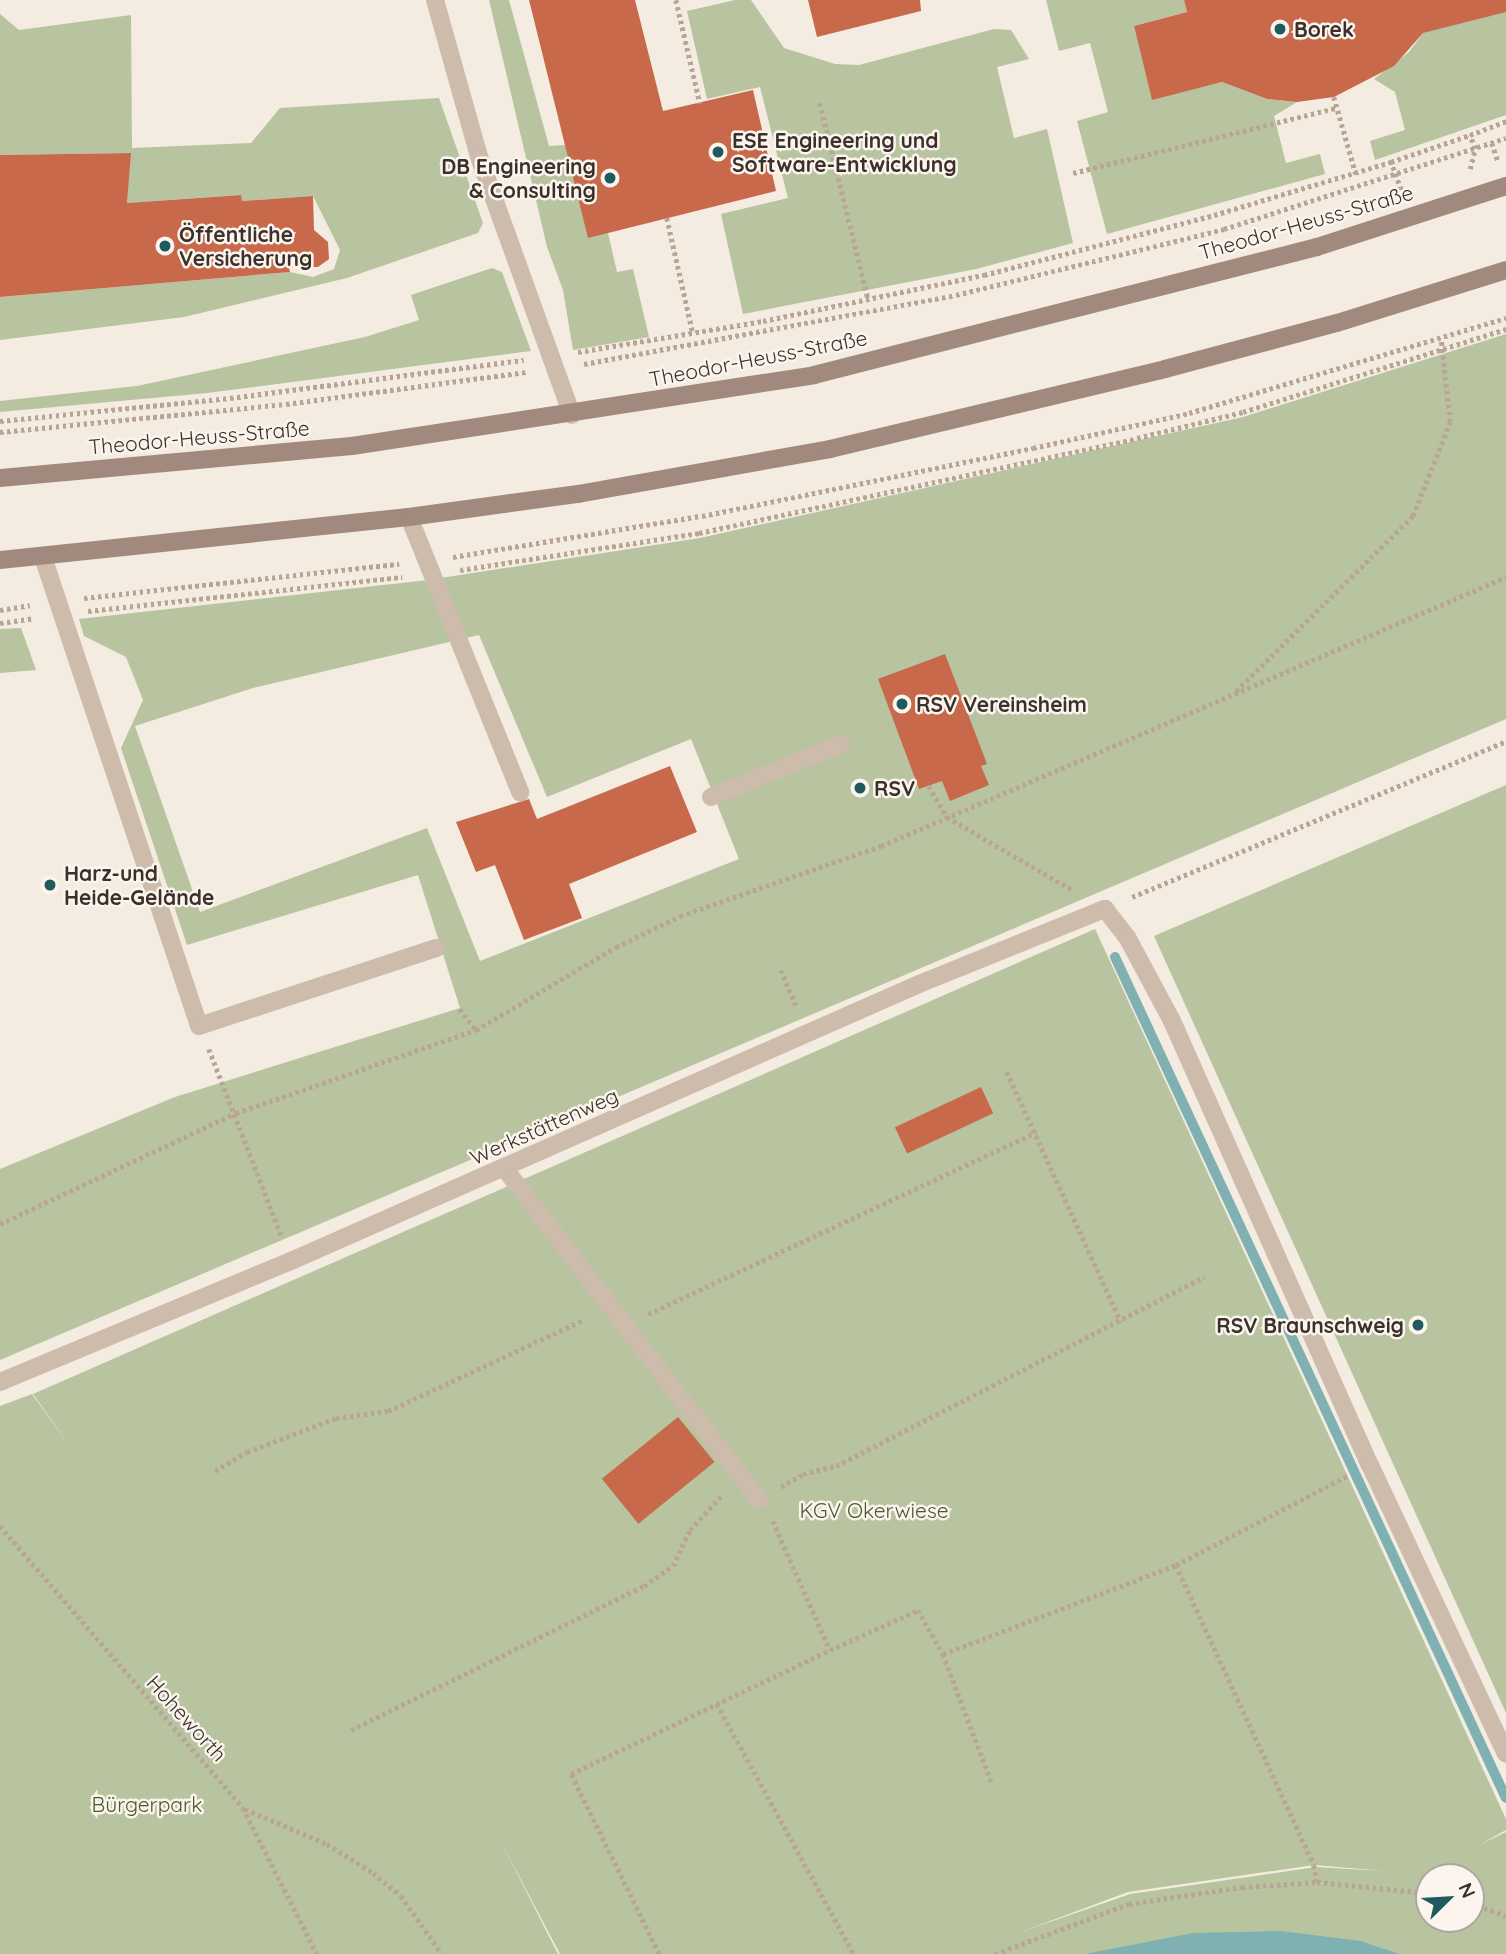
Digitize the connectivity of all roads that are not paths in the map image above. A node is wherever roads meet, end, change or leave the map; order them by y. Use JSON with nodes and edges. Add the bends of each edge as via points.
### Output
{"nodes":[{"id":1,"x":435,"y":0,"type":"edge"},
{"id":2,"x":1506,"y":186,"type":"edge"},
{"id":3,"x":1506,"y":270,"type":"edge"},
{"id":4,"x":572,"y":415,"type":"junction"},
{"id":5,"x":0,"y":478,"type":"edge"},
{"id":6,"x":409,"y":517,"type":"junction"},
{"id":7,"x":43,"y":557,"type":"junction"},
{"id":8,"x":0,"y":560,"type":"edge"},
{"id":9,"x":842,"y":744,"type":"dead end"},
{"id":10,"x":520,"y":792,"type":"dead end"},
{"id":11,"x":711,"y":797,"type":"dead end"},
{"id":12,"x":436,"y":948,"type":"dead end"},
{"id":13,"x":505,"y":1168,"type":"junction"},
{"id":14,"x":0,"y":1382,"type":"edge"},
{"id":15,"x":759,"y":1500,"type":"road end"},
{"id":16,"x":1506,"y":1754,"type":"edge"}],
"edges":[{"from":1,"to":4,"type":"lane","via":[[479,157]]},
{"from":2,"to":4,"type":"main road","name":"Theodor-Heuss-Straße","via":[[1317,247],[814,375]]},
{"from":3,"to":6,"type":"main road","via":[[1338,323],[1191,362],[830,449],[578,494]]},
{"from":4,"to":5,"type":"main road","name":"Theodor-Heuss-Straße","via":[[352,446]]},
{"from":6,"to":7,"type":"main road"},
{"from":6,"to":10,"type":"lane"},
{"from":7,"to":8,"type":"main road"},
{"from":7,"to":12,"type":"lane","via":[[199,1026]]},
{"from":9,"to":11,"type":"lane"},
{"from":13,"to":14,"type":"lane","name":"Werkstättenweg"},
{"from":13,"to":15,"type":"lane"},
{"from":13,"to":16,"type":"lane","name":"Werkstättenweg","via":[[1105,909],[1127,937],[1172,1021],[1353,1429],[1479,1705]]}]}
